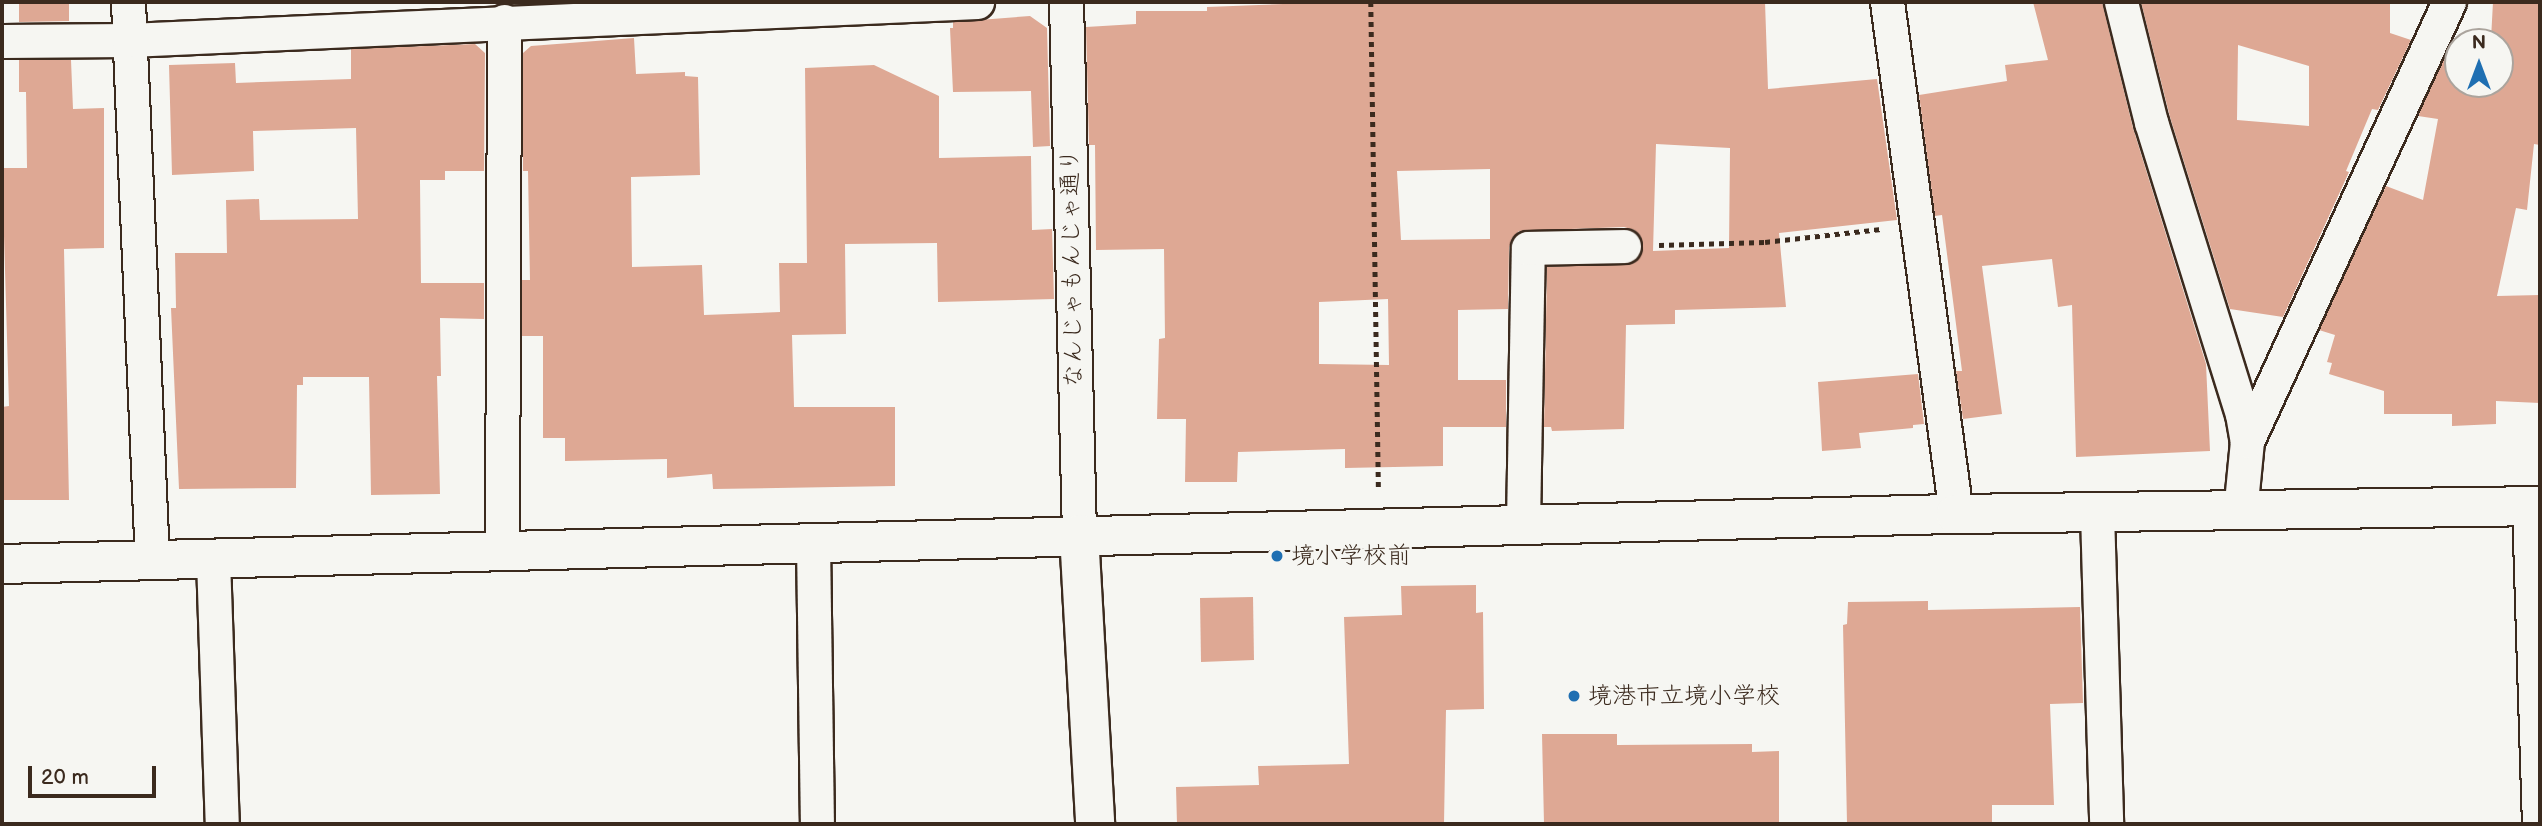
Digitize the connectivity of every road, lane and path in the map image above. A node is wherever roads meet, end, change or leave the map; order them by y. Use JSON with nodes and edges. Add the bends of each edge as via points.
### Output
{"nodes":[{"id":1,"x":128,"y":2,"type":"edge"},
{"id":2,"x":976,"y":2,"type":"edge"},
{"id":3,"x":1066,"y":2,"type":"edge"},
{"id":4,"x":1371,"y":2,"type":"edge"},
{"id":5,"x":1887,"y":2,"type":"edge"},
{"id":6,"x":2121,"y":2,"type":"edge"},
{"id":7,"x":2449,"y":2,"type":"edge"},
{"id":8,"x":504,"y":22,"type":"junction"},
{"id":9,"x":129,"y":40,"type":"junction"},
{"id":10,"x":2,"y":41,"type":"edge"},
{"id":11,"x":1917,"y":224,"type":"junction"},
{"id":12,"x":1623,"y":246,"type":"joint"},
{"id":13,"x":2247,"y":441,"type":"junction"},
{"id":14,"x":1379,"y":490,"type":"dead end"},
{"id":15,"x":2535,"y":506,"type":"edge"},
{"id":16,"x":2240,"y":512,"type":"junction"},
{"id":17,"x":2097,"y":513,"type":"junction"},
{"id":18,"x":1956,"y":514,"type":"junction"},
{"id":19,"x":1523,"y":524,"type":"junction"},
{"id":20,"x":1079,"y":534,"type":"junction"},
{"id":21,"x":813,"y":542,"type":"junction"},
{"id":22,"x":502,"y":551,"type":"junction"},
{"id":23,"x":214,"y":559,"type":"junction"},
{"id":24,"x":152,"y":561,"type":"junction"},
{"id":25,"x":2,"y":564,"type":"edge"},
{"id":26,"x":222,"y":824,"type":"edge"},
{"id":27,"x":817,"y":824,"type":"edge"},
{"id":28,"x":1095,"y":824,"type":"edge"},
{"id":29,"x":2106,"y":824,"type":"edge"},
{"id":30,"x":2539,"y":824,"type":"edge"}],
"edges":[{"from":1,"to":9,"type":"street"},
{"from":2,"to":8,"type":"street"},
{"from":3,"to":20,"type":"street","name":"なんじゃもんじゃ通り"},
{"from":4,"to":14,"type":"path"},
{"from":5,"to":11,"type":"street"},
{"from":6,"to":13,"type":"street","via":[[2151,122]]},
{"from":7,"to":13,"type":"street"},
{"from":8,"to":9,"type":"street"},
{"from":8,"to":22,"type":"street"},
{"from":9,"to":10,"type":"street"},
{"from":9,"to":24,"type":"street"},
{"from":11,"to":12,"type":"path","via":[[1765,242]]},
{"from":11,"to":18,"type":"street"},
{"from":12,"to":19,"type":"street","via":[[1528,248]]},
{"from":13,"to":16,"type":"street"},
{"from":15,"to":16,"type":"street"},
{"from":15,"to":30,"type":"street"},
{"from":16,"to":17,"type":"street"},
{"from":17,"to":18,"type":"street"},
{"from":17,"to":29,"type":"street"},
{"from":18,"to":19,"type":"street"},
{"from":19,"to":20,"type":"street"},
{"from":20,"to":21,"type":"street"},
{"from":20,"to":28,"type":"street"},
{"from":21,"to":22,"type":"street"},
{"from":21,"to":27,"type":"street"},
{"from":22,"to":23,"type":"street"},
{"from":23,"to":24,"type":"street"},
{"from":23,"to":26,"type":"street"},
{"from":24,"to":25,"type":"street"}]}
